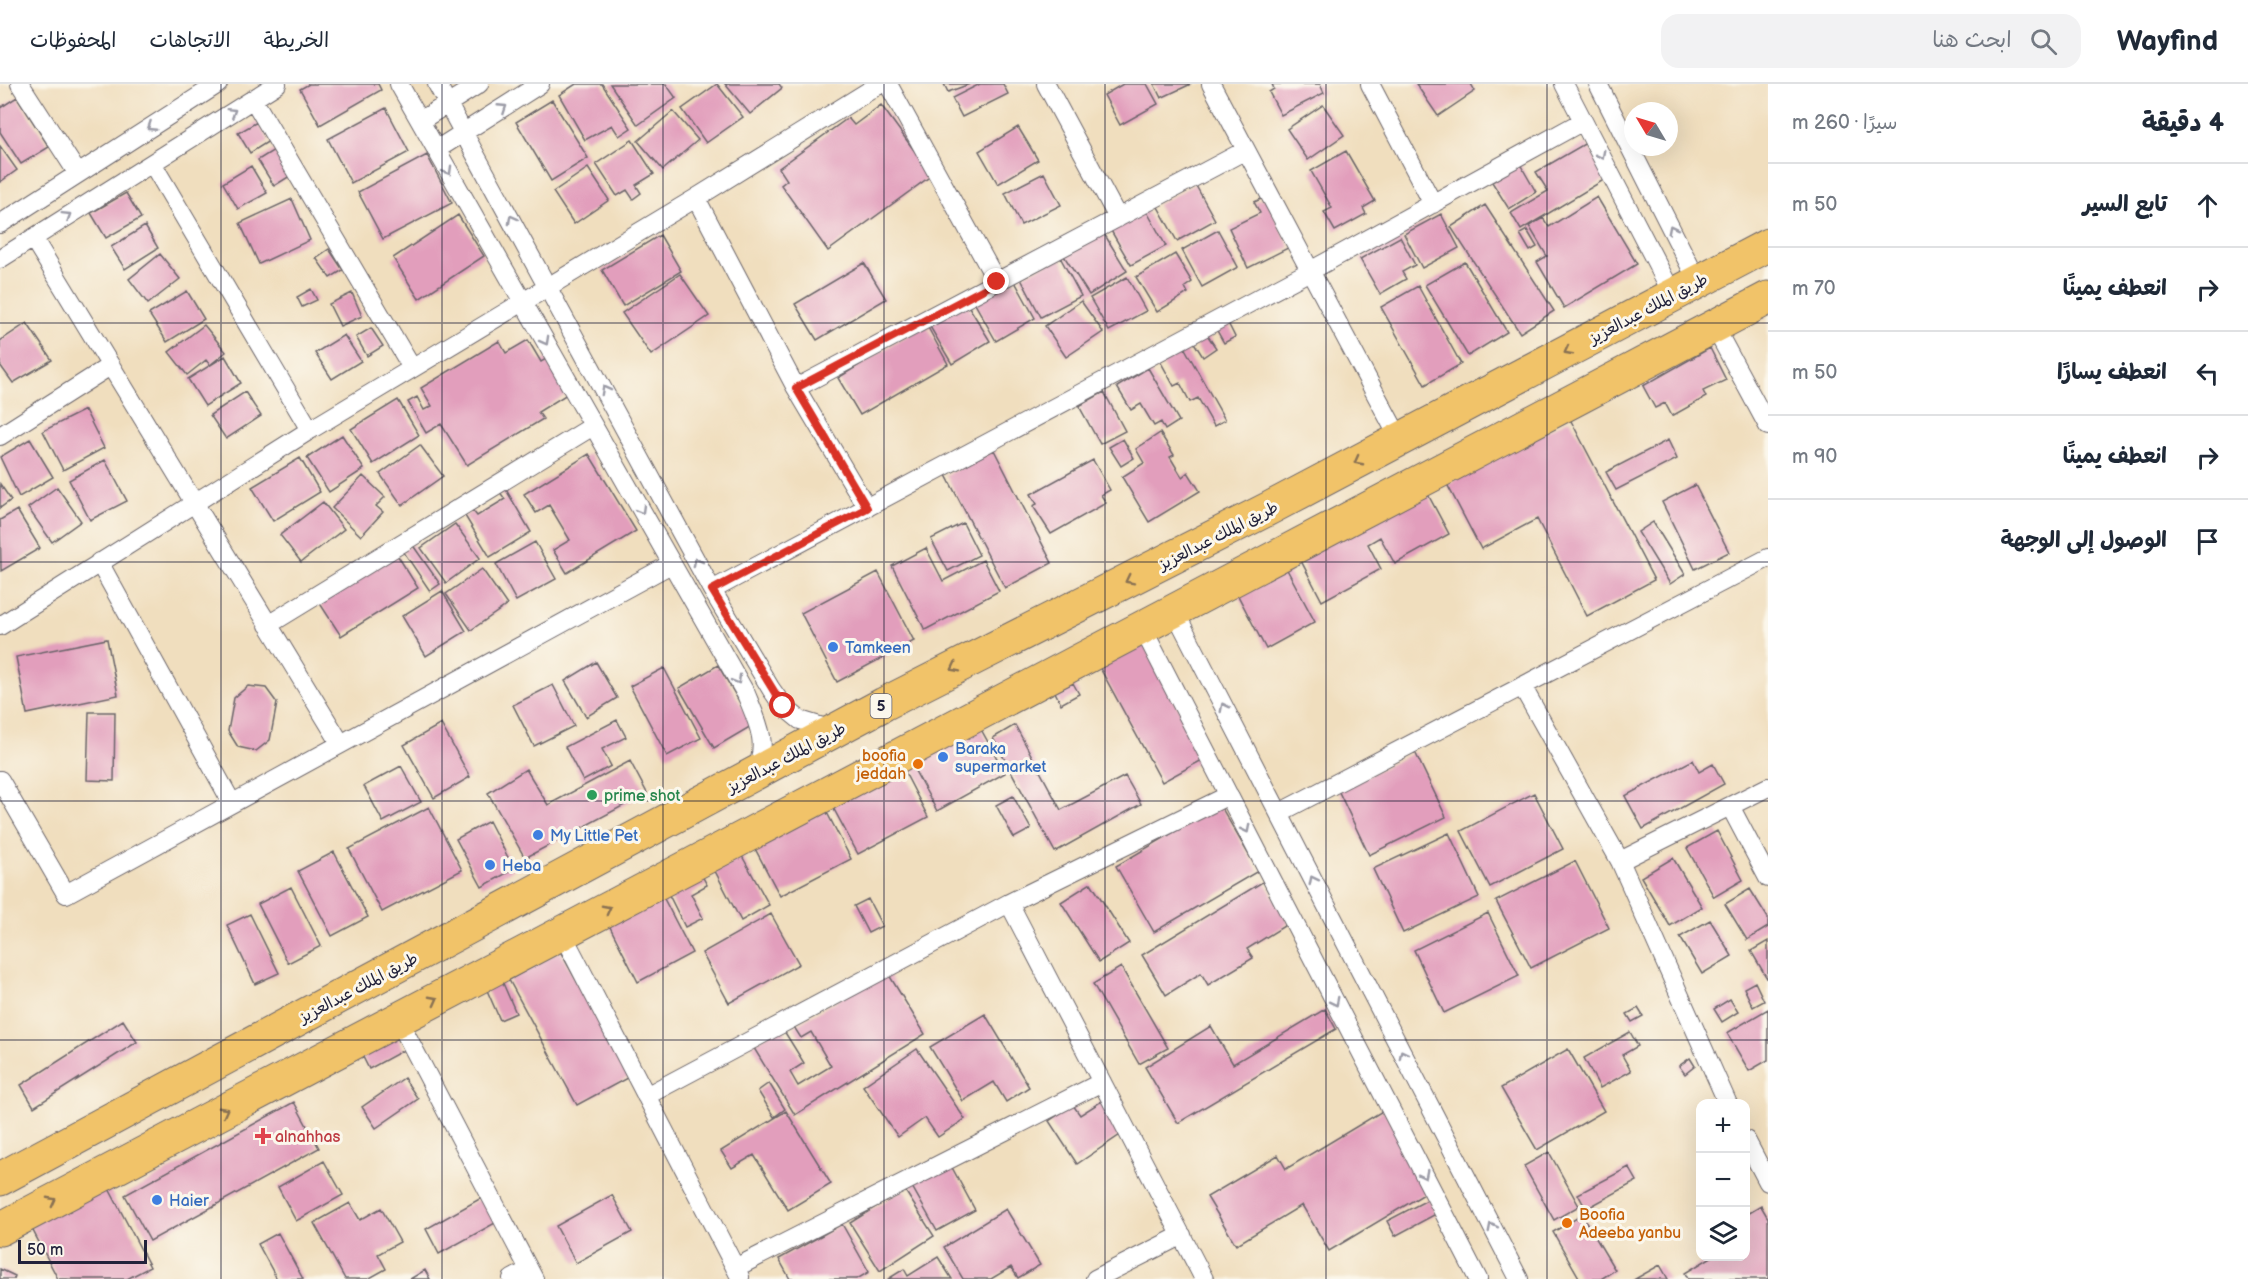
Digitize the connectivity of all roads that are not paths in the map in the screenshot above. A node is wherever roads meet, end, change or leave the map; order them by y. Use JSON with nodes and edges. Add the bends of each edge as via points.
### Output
{"nodes":[{"id":1,"x":20,"y":84,"type":"edge"},
{"id":2,"x":218,"y":84,"type":"edge"},
{"id":3,"x":277,"y":84,"type":"edge"},
{"id":4,"x":399,"y":84,"type":"edge"},
{"id":5,"x":437,"y":84,"type":"edge"},
{"id":6,"x":478,"y":84,"type":"edge"},
{"id":7,"x":540,"y":84,"type":"edge"},
{"id":8,"x":880,"y":84,"type":"edge"},
{"id":9,"x":888,"y":84,"type":"edge"},
{"id":10,"x":1046,"y":84,"type":"edge"},
{"id":11,"x":1210,"y":84,"type":"edge"},
{"id":12,"x":1370,"y":84,"type":"edge"},
{"id":13,"x":1564,"y":84,"type":"edge"},
{"id":14,"x":1598,"y":84,"type":"edge"},
{"id":15,"x":253,"y":99,"type":"junction"},
{"id":16,"x":448,"y":103,"type":"junction"},
{"id":17,"x":420,"y":121,"type":"junction"},
{"id":18,"x":1583,"y":121,"type":"junction"},
{"id":19,"x":464,"y":133,"type":"junction"},
{"id":20,"x":436,"y":150,"type":"junction"},
{"id":21,"x":1246,"y":150,"type":"junction"},
{"id":22,"x":152,"y":163,"type":"junction"},
{"id":23,"x":78,"y":174,"type":"junction"},
{"id":24,"x":696,"y":198,"type":"junction"},
{"id":25,"x":1433,"y":204,"type":"junction"},
{"id":26,"x":1118,"y":218,"type":"junction"},
{"id":27,"x":0,"y":224,"type":"edge"},
{"id":28,"x":33,"y":238,"type":"junction"},
{"id":29,"x":1768,"y":245,"type":"edge"},
{"id":30,"x":0,"y":259,"type":"edge"},
{"id":31,"x":1310,"y":271,"type":"junction"},
{"id":32,"x":997,"y":282,"type":"junction"},
{"id":33,"x":548,"y":286,"type":"junction"},
{"id":34,"x":1686,"y":288,"type":"junction"},
{"id":35,"x":1768,"y":298,"type":"edge"},
{"id":36,"x":523,"y":301,"type":"junction"},
{"id":37,"x":1713,"y":326,"type":"junction"},
{"id":38,"x":110,"y":366,"type":"junction"},
{"id":39,"x":412,"y":368,"type":"junction"},
{"id":40,"x":796,"y":388,"type":"junction"},
{"id":41,"x":593,"y":426,"type":"junction"},
{"id":42,"x":1768,"y":426,"type":"edge"},
{"id":43,"x":310,"y":430,"type":"junction"},
{"id":44,"x":0,"y":436,"type":"edge"},
{"id":45,"x":1400,"y":440,"type":"junction"},
{"id":46,"x":194,"y":504,"type":"junction"},
{"id":47,"x":867,"y":508,"type":"junction"},
{"id":48,"x":1768,"y":558,"type":"edge"},
{"id":49,"x":99,"y":562,"type":"junction"},
{"id":50,"x":671,"y":564,"type":"junction"},
{"id":51,"x":712,"y":590,"type":"junction"},
{"id":52,"x":1174,"y":610,"type":"junction"},
{"id":53,"x":268,"y":625,"type":"junction"},
{"id":54,"x":0,"y":626,"type":"edge"},
{"id":55,"x":1142,"y":627,"type":"junction"},
{"id":56,"x":1522,"y":686,"type":"junction"},
{"id":57,"x":777,"y":698,"type":"junction"},
{"id":58,"x":752,"y":710,"type":"junction"},
{"id":59,"x":835,"y":731,"type":"junction"},
{"id":60,"x":341,"y":744,"type":"junction"},
{"id":61,"x":754,"y":774,"type":"junction"},
{"id":62,"x":0,"y":780,"type":"edge"},
{"id":63,"x":1768,"y":787,"type":"edge"},
{"id":64,"x":1229,"y":795,"type":"junction"},
{"id":65,"x":232,"y":803,"type":"junction"},
{"id":66,"x":1730,"y":806,"type":"junction"},
{"id":67,"x":1279,"y":813,"type":"junction"},
{"id":68,"x":1620,"y":861,"type":"junction"},
{"id":69,"x":1768,"y":878,"type":"edge"},
{"id":70,"x":1009,"y":903,"type":"junction"},
{"id":71,"x":562,"y":933,"type":"junction"},
{"id":72,"x":398,"y":1019,"type":"junction"},
{"id":73,"x":1102,"y":1082,"type":"junction"},
{"id":74,"x":646,"y":1096,"type":"junction"},
{"id":75,"x":1726,"y":1099,"type":"edge"},
{"id":76,"x":1750,"y":1148,"type":"edge"},
{"id":77,"x":3,"y":1171,"type":"edge"},
{"id":78,"x":1768,"y":1182,"type":"edge"},
{"id":79,"x":0,"y":1229,"type":"edge"},
{"id":80,"x":1182,"y":1235,"type":"junction"},
{"id":81,"x":532,"y":1274,"type":"edge"},
{"id":82,"x":738,"y":1274,"type":"edge"},
{"id":83,"x":512,"y":1279,"type":"edge"},
{"id":84,"x":1095,"y":1279,"type":"edge"},
{"id":85,"x":1204,"y":1279,"type":"edge"},
{"id":86,"x":1478,"y":1279,"type":"edge"},
{"id":87,"x":1519,"y":1279,"type":"edge"}],
"edges":[{"from":1,"to":23,"type":"street"},
{"from":2,"to":23,"type":"street","one_way":true},
{"from":3,"to":15,"type":"street"},
{"from":4,"to":17,"type":"street"},
{"from":5,"to":16,"type":"street"},
{"from":6,"to":16,"type":"street"},
{"from":19,"to":7,"type":"street","one_way":true},
{"from":8,"to":24,"type":"street"},
{"from":9,"to":32,"type":"street"},
{"from":10,"to":26,"type":"street"},
{"from":11,"to":21,"type":"street"},
{"from":12,"to":25,"type":"street"},
{"from":13,"to":18,"type":"street"},
{"from":34,"to":14,"type":"street","one_way":true},
{"from":22,"to":15,"type":"street","one_way":true},
{"from":15,"to":39,"type":"street"},
{"from":16,"to":17,"type":"street"},
{"from":16,"to":19,"type":"street"},
{"from":17,"to":20,"type":"street"},
{"from":18,"to":25,"type":"street"},
{"from":18,"to":34,"type":"street","one_way":true},
{"from":19,"to":20,"type":"street"},
{"from":33,"to":19,"type":"street","one_way":true},
{"from":20,"to":36,"type":"street","one_way":true},
{"from":21,"to":26,"type":"street"},
{"from":21,"to":31,"type":"street"},
{"from":28,"to":22,"type":"street","one_way":true},
{"from":22,"to":43,"type":"street"},
{"from":23,"to":27,"type":"street"},
{"from":24,"to":33,"type":"street"},
{"from":24,"to":40,"type":"street"},
{"from":25,"to":31,"type":"street"},
{"from":26,"to":32,"type":"street"},
{"from":28,"to":30,"type":"street"},
{"from":28,"to":38,"type":"street"},
{"from":29,"to":34,"type":"highway","name":"طريق الملك عبدالعزيز","number":"5"},
{"from":31,"to":45,"type":"street"},
{"from":31,"to":47,"type":"street"},
{"from":32,"to":40,"type":"street"},
{"from":33,"to":36,"type":"street"},
{"from":51,"to":33,"type":"street","one_way":true},
{"from":34,"to":45,"type":"highway","name":"طريق الملك عبدالعزيز","number":"5","one_way":true},
{"from":35,"to":37,"type":"highway"},
{"from":36,"to":39,"type":"street"},
{"from":36,"to":41,"type":"street","one_way":true},
{"from":37,"to":42,"type":"street"},
{"from":37,"to":52,"type":"highway"},
{"from":38,"to":44,"type":"street"},
{"from":38,"to":46,"type":"street"},
{"from":39,"to":43,"type":"street"},
{"from":40,"to":47,"type":"street"},
{"from":41,"to":50,"type":"street","one_way":true},
{"from":41,"to":53,"type":"street"},
{"from":43,"to":46,"type":"street"},
{"from":45,"to":59,"type":"highway","name":"طريق الملك عبدالعزيز","number":"5","one_way":true},
{"from":46,"to":49,"type":"street"},
{"from":46,"to":53,"type":"street"},
{"from":47,"to":51,"type":"street"},
{"from":48,"to":56,"type":"street"},
{"from":49,"to":54,"type":"street"},
{"from":49,"to":65,"type":"street"},
{"from":50,"to":58,"type":"street","one_way":true},
{"from":50,"to":60,"type":"street"},
{"from":51,"to":57,"type":"street"},
{"from":52,"to":55,"type":"highway"},
{"from":67,"to":52,"type":"street","one_way":true},
{"from":53,"to":60,"type":"street"},
{"from":55,"to":64,"type":"street"},
{"from":71,"to":55,"type":"highway","one_way":true},
{"from":56,"to":67,"type":"street"},
{"from":56,"to":68,"type":"street"},
{"from":57,"to":58,"type":"street"},
{"from":57,"to":59,"type":"street","via":[[800,720]]},
{"from":58,"to":61,"type":"street","via":[[763,740]]},
{"from":59,"to":61,"type":"highway","name":"طريق الملك عبدالعزيز","number":"5"},
{"from":60,"to":65,"type":"street"},
{"from":61,"to":77,"type":"highway","name":"طريق الملك عبدالعزيز","number":"5"},
{"from":62,"to":65,"type":"street","via":[[66,894]]},
{"from":63,"to":66,"type":"street"},
{"from":64,"to":70,"type":"street"},
{"from":64,"to":86,"type":"street","one_way":true},
{"from":66,"to":68,"type":"street"},
{"from":66,"to":69,"type":"street"},
{"from":87,"to":67,"type":"street","one_way":true},
{"from":68,"to":75,"type":"street"},
{"from":70,"to":73,"type":"street"},
{"from":70,"to":74,"type":"street"},
{"from":72,"to":71,"type":"highway","one_way":true},
{"from":71,"to":74,"type":"street"},
{"from":79,"to":72,"type":"highway","one_way":true},
{"from":72,"to":81,"type":"street"},
{"from":73,"to":80,"type":"street"},
{"from":73,"to":82,"type":"street"},
{"from":74,"to":82,"type":"street"},
{"from":76,"to":78,"type":"street"},
{"from":80,"to":84,"type":"street"},
{"from":80,"to":85,"type":"street"},
{"from":81,"to":83,"type":"street"}]}
